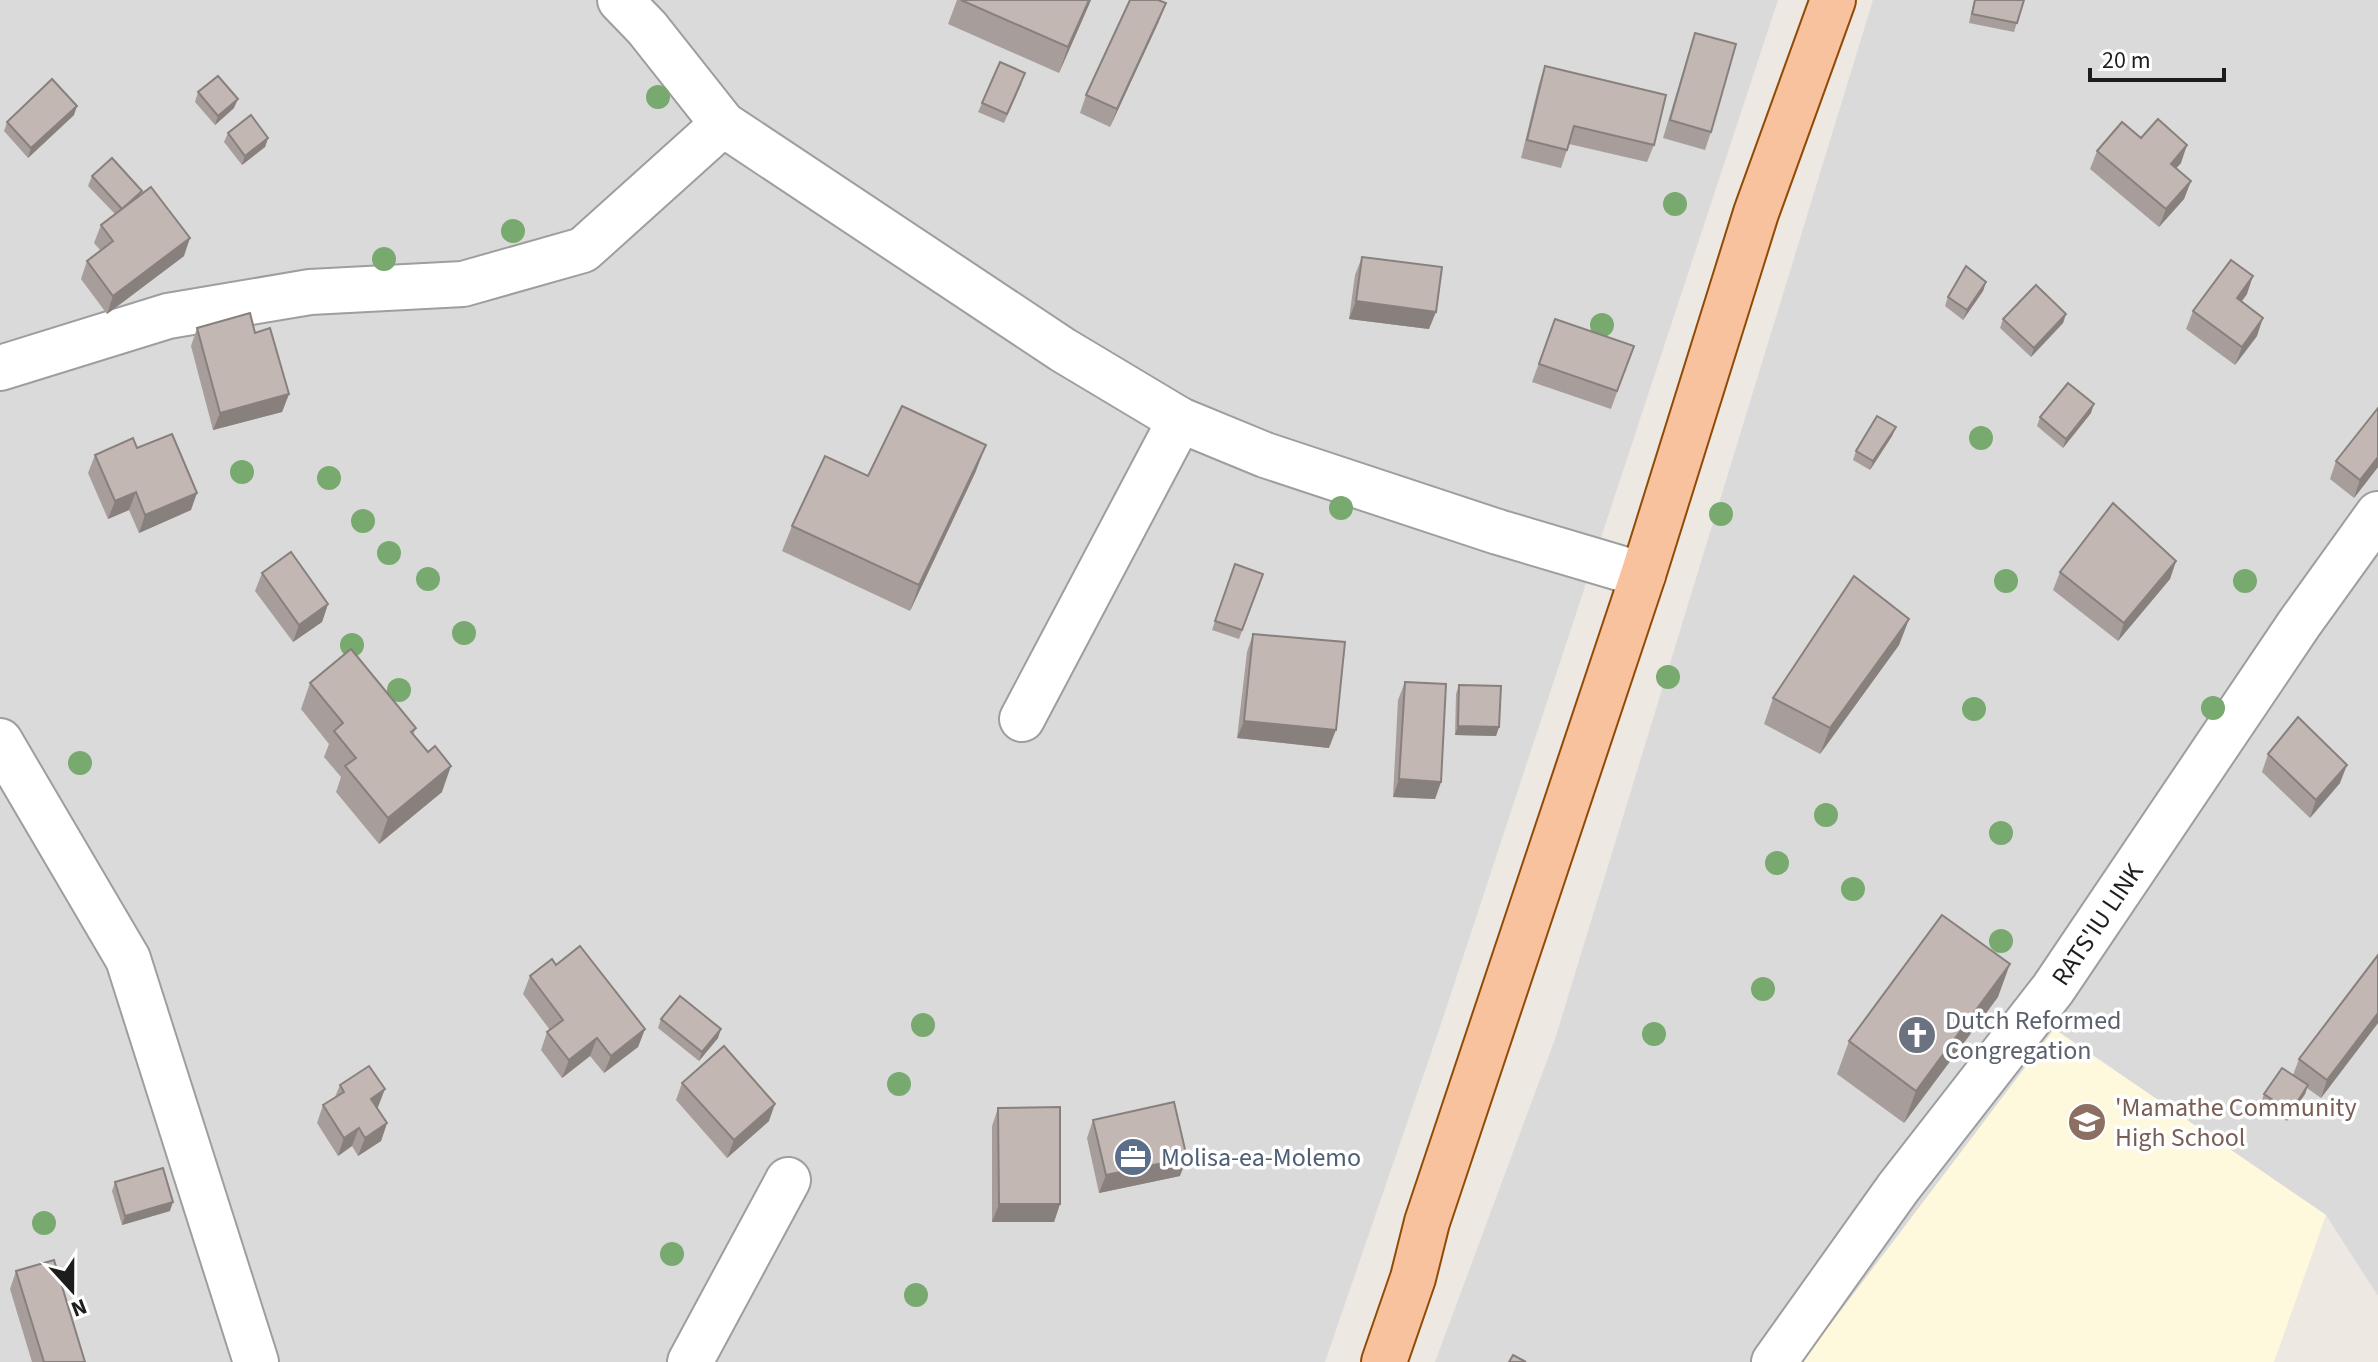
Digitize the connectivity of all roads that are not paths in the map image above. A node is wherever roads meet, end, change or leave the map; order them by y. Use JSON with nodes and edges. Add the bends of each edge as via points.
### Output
{"nodes":[{"id":1,"x":620,"y":0,"type":"edge"},
{"id":2,"x":1833,"y":0,"type":"edge"},
{"id":3,"x":723,"y":124,"type":"junction"},
{"id":4,"x":0,"y":368,"type":"edge"},
{"id":5,"x":1180,"y":420,"type":"junction"},
{"id":6,"x":2378,"y":514,"type":"edge"},
{"id":7,"x":1643,"y":575,"type":"junction"},
{"id":8,"x":1022,"y":719,"type":"dead end"},
{"id":9,"x":0,"y":741,"type":"edge"},
{"id":10,"x":788,"y":1180,"type":"dead end"},
{"id":11,"x":256,"y":1362,"type":"edge"},
{"id":12,"x":690,"y":1362,"type":"edge"},
{"id":13,"x":1384,"y":1362,"type":"edge"},
{"id":14,"x":1774,"y":1362,"type":"edge"}],
"edges":[{"from":1,"to":3,"type":"street"},
{"from":2,"to":7,"type":"main road","via":[[1756,213]]},
{"from":3,"to":4,"type":"street","via":[[583,250],[463,284],[310,292],[168,316]]},
{"from":3,"to":5,"type":"street","via":[[1063,350]]},
{"from":5,"to":7,"type":"street","via":[[1265,455]]},
{"from":5,"to":8,"type":"street"},
{"from":6,"to":14,"type":"street","name":"RATS'IU LINK","via":[[2053,989],[1898,1188]]},
{"from":7,"to":13,"type":"main road"},
{"from":9,"to":11,"type":"street","via":[[128,959]]},
{"from":10,"to":12,"type":"street"}]}
